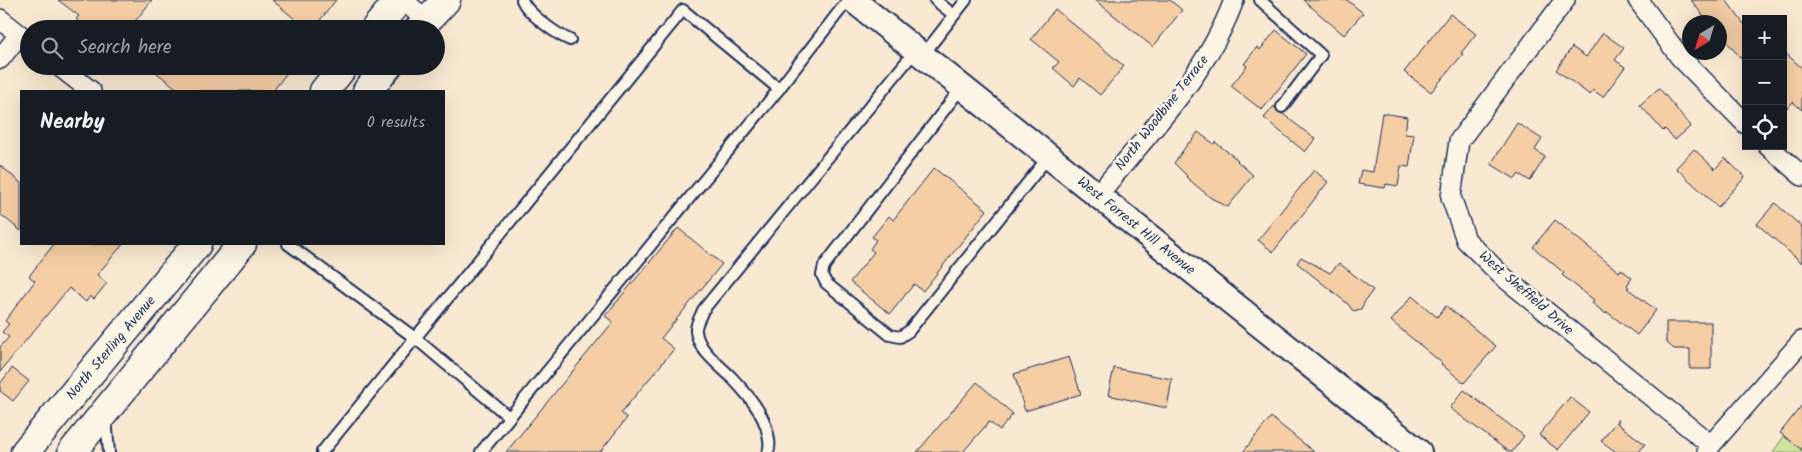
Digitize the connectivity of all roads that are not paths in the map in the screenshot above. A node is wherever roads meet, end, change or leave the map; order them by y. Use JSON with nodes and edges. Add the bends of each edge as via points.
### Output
{"nodes":[{"id":1,"x":399,"y":0,"type":"edge"},
{"id":2,"x":403,"y":0,"type":"edge"},
{"id":3,"x":446,"y":0,"type":"edge"},
{"id":4,"x":522,"y":0,"type":"edge"},
{"id":5,"x":848,"y":0,"type":"edge"},
{"id":6,"x":853,"y":0,"type":"edge"},
{"id":7,"x":935,"y":0,"type":"edge"},
{"id":8,"x":966,"y":0,"type":"edge"},
{"id":9,"x":1260,"y":0,"type":"edge"},
{"id":10,"x":1565,"y":0,"type":"edge"},
{"id":11,"x":1638,"y":0,"type":"edge"},
{"id":12,"x":1229,"y":2,"type":"edge"},
{"id":13,"x":954,"y":15,"type":"junction"},
{"id":14,"x":0,"y":19,"type":"edge"},
{"id":15,"x":382,"y":20,"type":"edge"},
{"id":16,"x":419,"y":20,"type":"edge"},
{"id":17,"x":426,"y":20,"type":"edge"},
{"id":18,"x":20,"y":35,"type":"edge"},
{"id":19,"x":570,"y":40,"type":"dead end"},
{"id":20,"x":20,"y":42,"type":"edge"},
{"id":21,"x":919,"y":53,"type":"junction"},
{"id":22,"x":0,"y":59,"type":"edge"},
{"id":23,"x":70,"y":75,"type":"edge"},
{"id":24,"x":337,"y":75,"type":"edge"},
{"id":25,"x":380,"y":75,"type":"edge"},
{"id":26,"x":963,"y":87,"type":"junction"},
{"id":27,"x":779,"y":89,"type":"junction"},
{"id":28,"x":89,"y":90,"type":"edge"},
{"id":29,"x":325,"y":90,"type":"edge"},
{"id":30,"x":368,"y":90,"type":"edge"},
{"id":31,"x":1282,"y":107,"type":"dead end"},
{"id":32,"x":1742,"y":120,"type":"edge"},
{"id":33,"x":1773,"y":150,"type":"edge"},
{"id":34,"x":1049,"y":156,"type":"junction"},
{"id":35,"x":1802,"y":176,"type":"edge"},
{"id":36,"x":1098,"y":195,"type":"junction"},
{"id":37,"x":196,"y":245,"type":"edge"},
{"id":38,"x":241,"y":245,"type":"edge"},
{"id":39,"x":289,"y":245,"type":"edge"},
{"id":40,"x":415,"y":338,"type":"junction"},
{"id":41,"x":1802,"y":341,"type":"edge"},
{"id":42,"x":106,"y":410,"type":"junction"},
{"id":43,"x":509,"y":417,"type":"junction"},
{"id":44,"x":1709,"y":449,"type":"edge"},
{"id":45,"x":25,"y":452,"type":"edge"},
{"id":46,"x":72,"y":452,"type":"edge"},
{"id":47,"x":109,"y":452,"type":"edge"},
{"id":48,"x":322,"y":452,"type":"edge"},
{"id":49,"x":480,"y":452,"type":"edge"},
{"id":50,"x":768,"y":452,"type":"edge"},
{"id":51,"x":1419,"y":452,"type":"edge"}],
"edges":[{"from":1,"to":15,"type":"main road"},
{"from":2,"to":16,"type":"street"},
{"from":3,"to":17,"type":"main road"},
{"from":4,"to":19,"type":"lane","via":[[529,10]]},
{"from":5,"to":27,"type":"lane"},
{"from":6,"to":21,"type":"street","name":"West Forrest Hill Avenue"},
{"from":7,"to":13,"type":"lane"},
{"from":8,"to":13,"type":"lane"},
{"from":9,"to":31,"type":"lane","via":[[1321,56]]},
{"from":10,"to":44,"type":"street","name":"West Sheffield Drive","via":[[1459,141],[1451,197],[1466,240],[1501,275]]},
{"from":11,"to":32,"type":"street","via":[[1680,57]]},
{"from":12,"to":36,"type":"street","name":"North Woodbine Terrace","via":[[1208,54]]},
{"from":13,"to":21,"type":"lane"},
{"from":14,"to":18,"type":"street"},
{"from":20,"to":22,"type":"street"},
{"from":21,"to":26,"type":"street","name":"West Forrest Hill Avenue"},
{"from":21,"to":50,"type":"lane","via":[[704,310],[695,329],[698,341],[752,402],[766,425]]},
{"from":23,"to":28,"type":"street"},
{"from":24,"to":29,"type":"main road"},
{"from":25,"to":30,"type":"main road"},
{"from":26,"to":34,"type":"street","name":"West Forrest Hill Avenue"},
{"from":26,"to":34,"type":"lane","via":[[824,266],[822,275],[826,283],[890,335],[900,337],[909,331]]},
{"from":27,"to":40,"type":"lane","via":[[683,10]]},
{"from":27,"to":43,"type":"lane"},
{"from":33,"to":35,"type":"street"},
{"from":34,"to":36,"type":"street","name":"West Forrest Hill Avenue"},
{"from":36,"to":51,"type":"street","name":"West Forrest Hill Avenue"},
{"from":37,"to":45,"type":"main road","name":"North Sterling Avenue"},
{"from":38,"to":42,"type":"main road"},
{"from":39,"to":40,"type":"lane"},
{"from":40,"to":43,"type":"lane"},
{"from":40,"to":48,"type":"lane"},
{"from":41,"to":44,"type":"street"},
{"from":42,"to":46,"type":"main road"},
{"from":42,"to":47,"type":"lane"},
{"from":43,"to":49,"type":"lane"}]}
